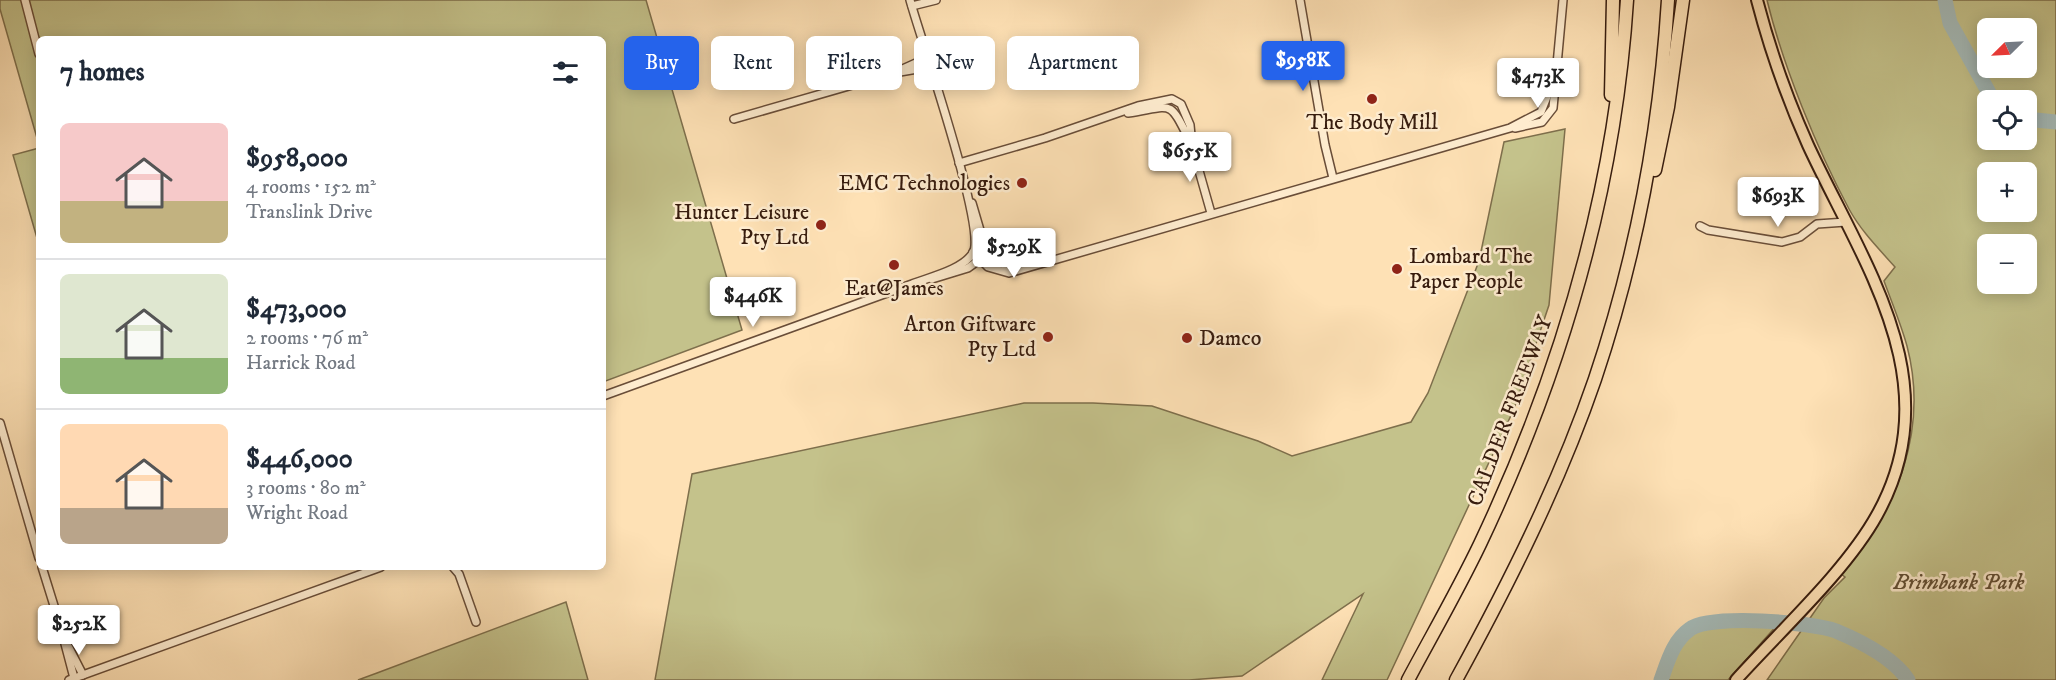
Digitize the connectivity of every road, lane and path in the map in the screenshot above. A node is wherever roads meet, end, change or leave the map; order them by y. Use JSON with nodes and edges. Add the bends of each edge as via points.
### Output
{"nodes":[{"id":1,"x":25,"y":0,"type":"edge"},
{"id":2,"x":936,"y":0,"type":"edge"},
{"id":3,"x":1300,"y":0,"type":"edge"},
{"id":4,"x":1563,"y":0,"type":"edge"},
{"id":5,"x":1613,"y":0,"type":"edge"},
{"id":6,"x":1627,"y":0,"type":"edge"},
{"id":7,"x":1668,"y":0,"type":"edge"},
{"id":8,"x":1683,"y":0,"type":"edge"},
{"id":9,"x":1757,"y":0,"type":"edge"},
{"id":10,"x":911,"y":3,"type":"edge"},
{"id":11,"x":921,"y":36,"type":"edge"},
{"id":12,"x":36,"y":42,"type":"edge"},
{"id":13,"x":835,"y":90,"type":"edge"},
{"id":14,"x":936,"y":90,"type":"edge"},
{"id":15,"x":735,"y":119,"type":"dead end"},
{"id":16,"x":1608,"y":162,"type":"junction"},
{"id":17,"x":959,"y":163,"type":"junction"},
{"id":18,"x":1333,"y":177,"type":"junction"},
{"id":19,"x":963,"y":180,"type":"junction"},
{"id":20,"x":1211,"y":213,"type":"junction"},
{"id":21,"x":1846,"y":222,"type":"junction"},
{"id":22,"x":1700,"y":226,"type":"dead end"},
{"id":23,"x":973,"y":252,"type":"junction"},
{"id":24,"x":981,"y":257,"type":"junction"},
{"id":25,"x":912,"y":284,"type":"junction"},
{"id":26,"x":1594,"y":379,"type":"junction"},
{"id":27,"x":606,"y":395,"type":"edge"},
{"id":28,"x":0,"y":423,"type":"edge"},
{"id":29,"x":36,"y":548,"type":"edge"},
{"id":30,"x":43,"y":570,"type":"edge"},
{"id":31,"x":373,"y":570,"type":"edge"},
{"id":32,"x":459,"y":571,"type":"edge"},
{"id":33,"x":476,"y":622,"type":"dead end"},
{"id":34,"x":64,"y":638,"type":"junction"},
{"id":35,"x":83,"y":675,"type":"junction"},
{"id":36,"x":71,"y":679,"type":"edge"},
{"id":37,"x":1408,"y":680,"type":"edge"},
{"id":38,"x":1456,"y":680,"type":"edge"},
{"id":39,"x":1736,"y":680,"type":"edge"}],
"edges":[{"from":1,"to":12,"type":"street"},
{"from":2,"to":10,"type":"street"},
{"from":3,"to":18,"type":"street"},
{"from":4,"to":18,"type":"street","via":[[1554,79],[1541,112],[1510,128]]},
{"from":5,"to":16,"type":"highway"},
{"from":6,"to":16,"type":"highway","name":"CALDER FREEWAY"},
{"from":7,"to":26,"type":"highway","via":[[1660,91],[1640,207]]},
{"from":8,"to":26,"type":"highway","via":[[1668,107],[1648,198],[1632,266]]},
{"from":9,"to":21,"type":"main road","via":[[1790,103]]},
{"from":10,"to":11,"type":"street"},
{"from":13,"to":15,"type":"street"},
{"from":14,"to":17,"type":"street"},
{"from":16,"to":37,"type":"highway","name":"CALDER FREEWAY","via":[[1574,299],[1543,396],[1480,543]]},
{"from":17,"to":19,"type":"street"},
{"from":17,"to":20,"type":"street","via":[[1119,114],[1168,108],[1178,116],[1192,146]]},
{"from":18,"to":20,"type":"street"},
{"from":19,"to":23,"type":"street","via":[[976,237]]},
{"from":19,"to":24,"type":"street","via":[[983,235]]},
{"from":20,"to":24,"type":"street","via":[[1009,273],[996,271]]},
{"from":21,"to":22,"type":"street","via":[[1817,224],[1800,237],[1782,242]]},
{"from":21,"to":39,"type":"main road","via":[[1897,335],[1905,383],[1905,416],[1895,472],[1884,501],[1860,540]]},
{"from":23,"to":24,"type":"street"},
{"from":23,"to":25,"type":"street","via":[[957,265]]},
{"from":24,"to":25,"type":"street","via":[[958,273]]},
{"from":25,"to":27,"type":"street"},
{"from":26,"to":38,"type":"highway","via":[[1526,544]]},
{"from":28,"to":29,"type":"street"},
{"from":30,"to":34,"type":"street"},
{"from":31,"to":35,"type":"street"},
{"from":32,"to":33,"type":"street"},
{"from":34,"to":35,"type":"street"},
{"from":34,"to":36,"type":"street"},
{"from":35,"to":36,"type":"street"}]}
